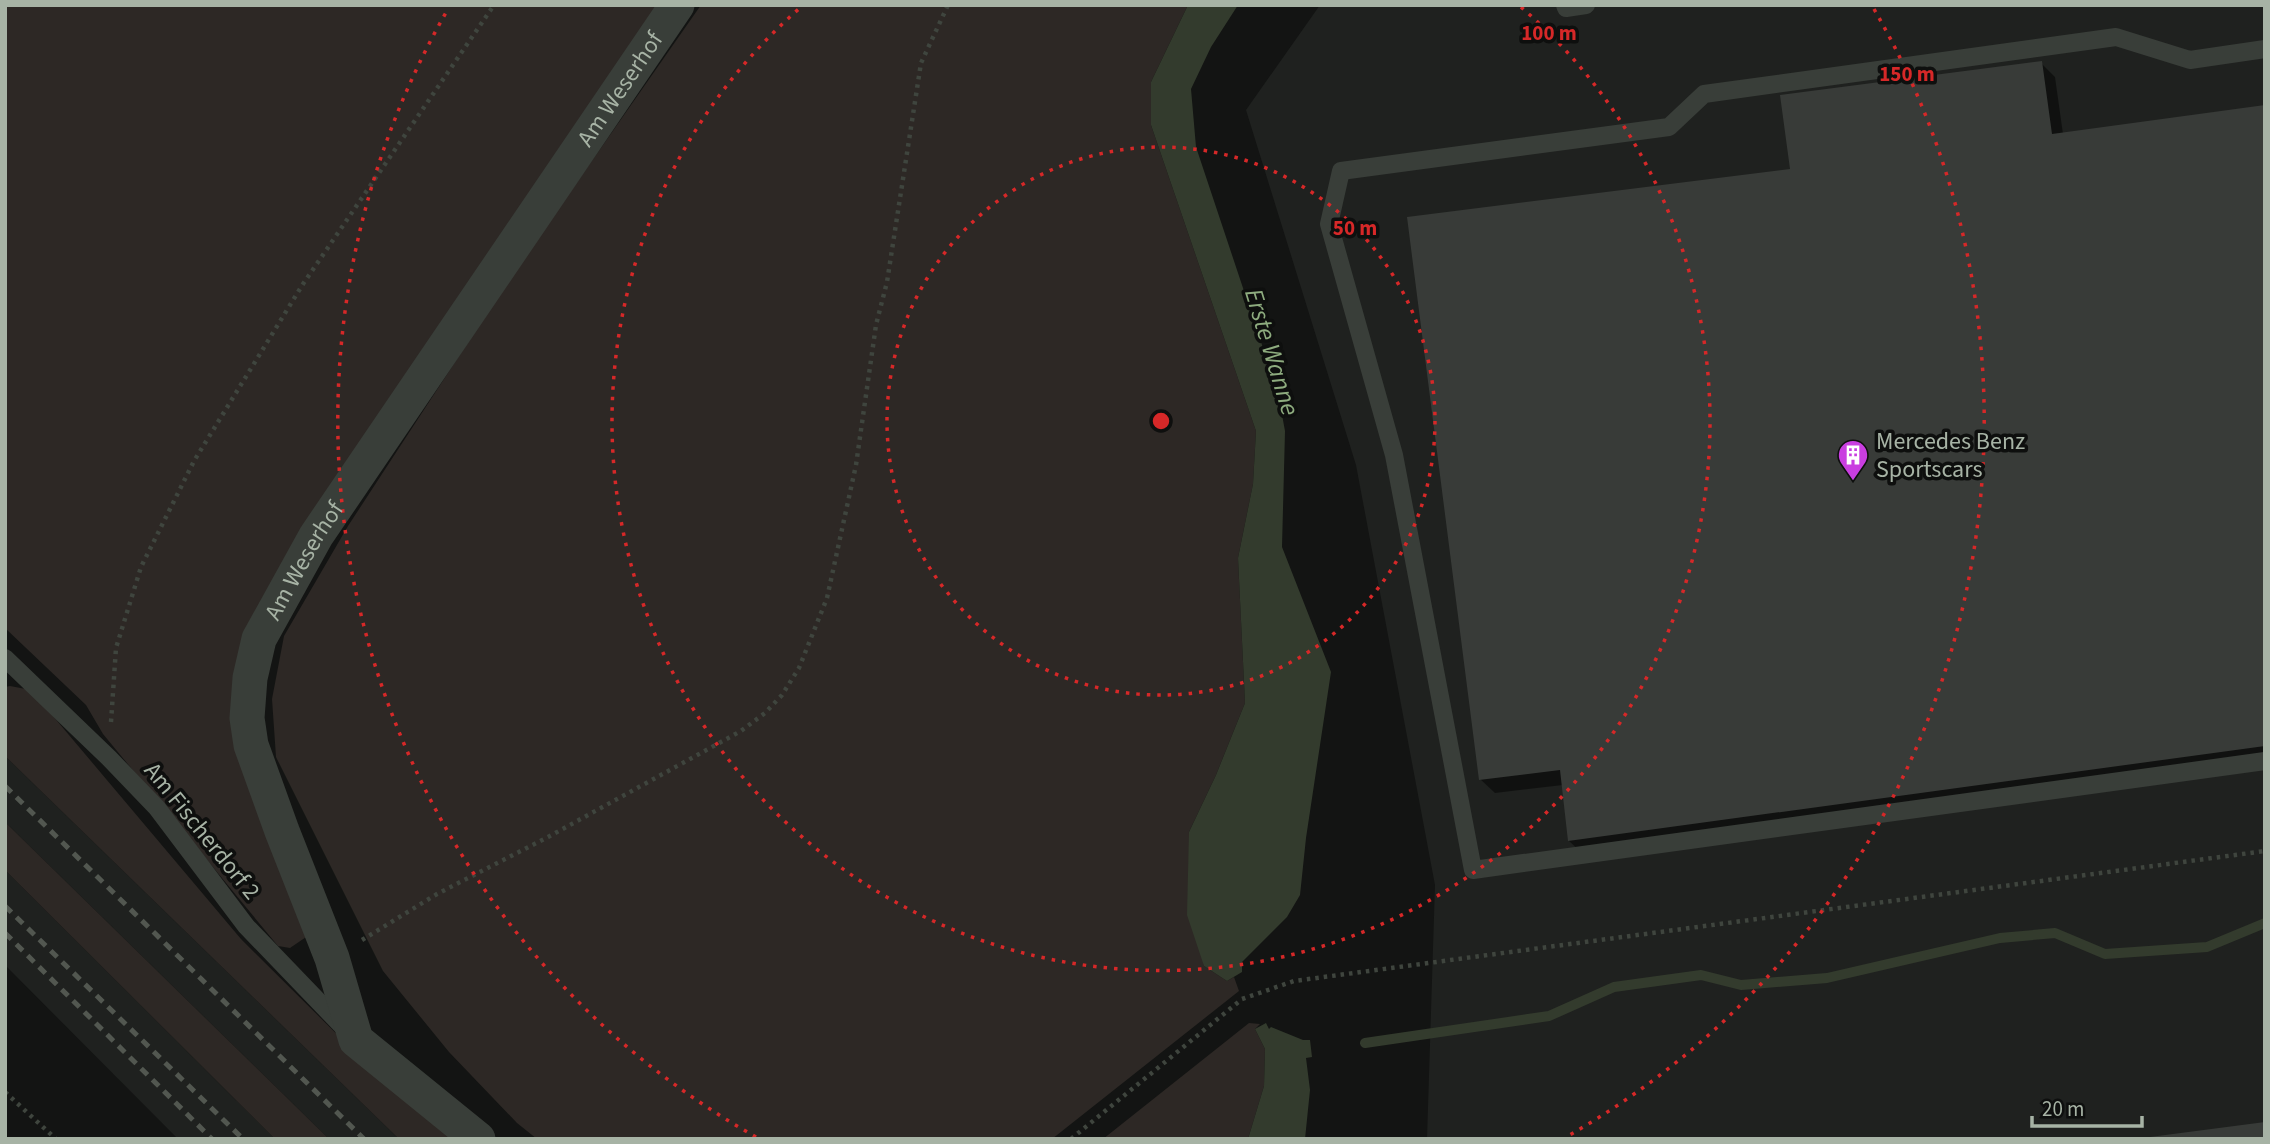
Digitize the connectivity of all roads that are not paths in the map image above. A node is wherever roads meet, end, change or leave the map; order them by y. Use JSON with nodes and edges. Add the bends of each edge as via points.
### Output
{"nodes":[{"id":1,"x":677,"y":5,"type":"edge"},
{"id":2,"x":1565,"y":5,"type":"edge"},
{"id":3,"x":1587,"y":5,"type":"edge"},
{"id":4,"x":2265,"y":50,"type":"edge"},
{"id":5,"x":5,"y":658,"type":"edge"},
{"id":6,"x":2265,"y":761,"type":"edge"},
{"id":7,"x":356,"y":1040,"type":"junction"},
{"id":8,"x":478,"y":1139,"type":"edge"}],
"edges":[{"from":1,"to":7,"type":"street","name":"Am Weserhof","via":[[316,536],[259,639],[250,678],[247,718],[251,745],[332,958]]},
{"from":2,"to":3,"type":"lane"},
{"from":4,"to":6,"type":"lane","via":[[2190,60],[2116,37],[1704,94],[1669,127],[1341,171],[1328,224],[1394,455],[1473,870]]},
{"from":5,"to":7,"type":"lane","name":"Am Fischerdorf 2","via":[[157,808],[246,926]]},
{"from":7,"to":8,"type":"street"}]}
